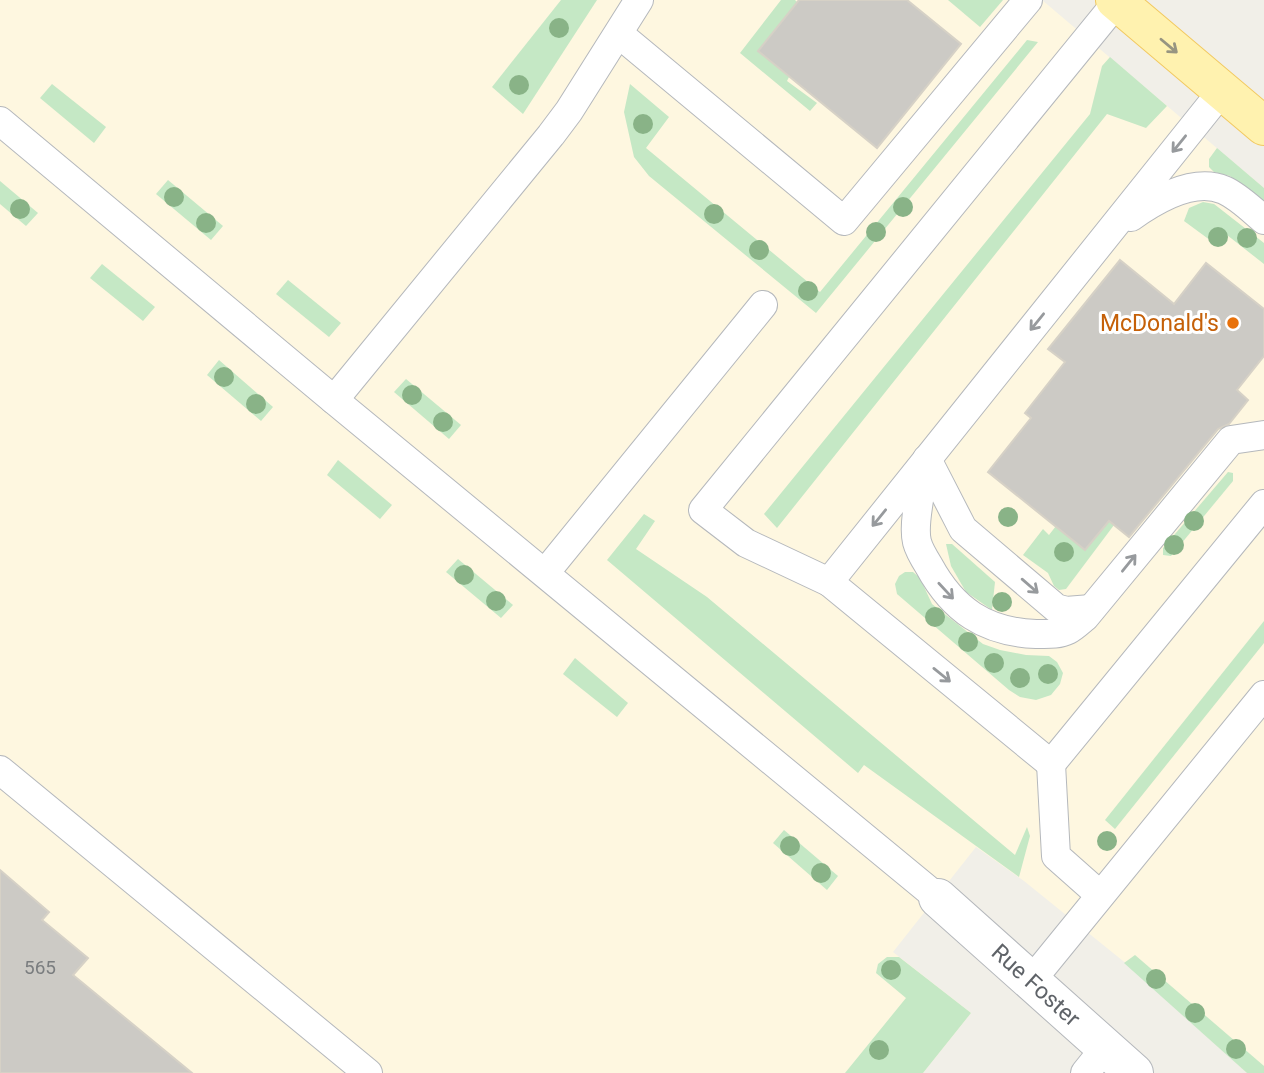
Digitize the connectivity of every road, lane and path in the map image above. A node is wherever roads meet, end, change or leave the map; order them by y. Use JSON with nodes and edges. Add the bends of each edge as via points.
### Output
{"nodes":[{"id":1,"x":639,"y":0,"type":"edge"},
{"id":2,"x":1028,"y":0,"type":"edge"},
{"id":3,"x":1116,"y":1,"type":"edge"},
{"id":4,"x":618,"y":34,"type":"junction"},
{"id":5,"x":1222,"y":91,"type":"junction"},
{"id":6,"x":0,"y":121,"type":"edge"},
{"id":7,"x":1264,"y":126,"type":"edge"},
{"id":8,"x":1264,"y":220,"type":"edge"},
{"id":9,"x":1105,"y":236,"type":"junction"},
{"id":10,"x":763,"y":305,"type":"dead end"},
{"id":11,"x":334,"y":400,"type":"junction"},
{"id":12,"x":1264,"y":435,"type":"edge"},
{"id":13,"x":926,"y":459,"type":"junction"},
{"id":14,"x":1264,"y":504,"type":"edge"},
{"id":15,"x":545,"y":573,"type":"junction"},
{"id":16,"x":829,"y":582,"type":"junction"},
{"id":17,"x":1091,"y":610,"type":"junction"},
{"id":18,"x":1264,"y":695,"type":"edge"},
{"id":19,"x":1051,"y":764,"type":"junction"},
{"id":20,"x":0,"y":769,"type":"edge"},
{"id":21,"x":1100,"y":895,"type":"junction"},
{"id":22,"x":938,"y":898,"type":"joint"},
{"id":23,"x":1031,"y":981,"type":"junction"},
{"id":24,"x":1095,"y":1060,"type":"edge"},
{"id":25,"x":368,"y":1073,"type":"edge"},
{"id":26,"x":1133,"y":1073,"type":"edge"}],
"edges":[{"from":1,"to":4,"type":"lane"},
{"from":2,"to":4,"type":"lane","via":[[844,221]]},
{"from":3,"to":5,"type":"main road","one_way":true},
{"from":3,"to":16,"type":"lane","via":[[703,510],[746,543]]},
{"from":4,"to":11,"type":"lane","via":[[551,135]]},
{"from":5,"to":7,"type":"main road"},
{"from":5,"to":9,"type":"lane","one_way":true},
{"from":6,"to":11,"type":"lane"},
{"from":8,"to":9,"type":"lane","via":[[1226,191],[1197,187],[1167,194]]},
{"from":9,"to":13,"type":"lane","one_way":true},
{"from":10,"to":15,"type":"lane"},
{"from":11,"to":15,"type":"lane"},
{"from":17,"to":12,"type":"lane","one_way":true,"via":[[1231,440]]},
{"from":13,"to":16,"type":"lane","one_way":true},
{"from":13,"to":17,"type":"lane","one_way":true,"via":[[963,528],[1056,608]]},
{"from":13,"to":17,"type":"lane","one_way":true,"via":[[915,532],[918,546],[948,595],[977,620],[1023,634],[1068,630]]},
{"from":14,"to":19,"type":"lane"},
{"from":15,"to":22,"type":"lane"},
{"from":16,"to":19,"type":"lane","one_way":true},
{"from":18,"to":21,"type":"lane"},
{"from":19,"to":21,"type":"lane","via":[[1056,856]]},
{"from":20,"to":25,"type":"lane"},
{"from":21,"to":23,"type":"lane"},
{"from":22,"to":23,"type":"street","name":"Rue Foster"},
{"from":23,"to":24,"type":"street","name":"Rue Foster"},
{"from":24,"to":26,"type":"street","name":"Rue Foster"}]}
